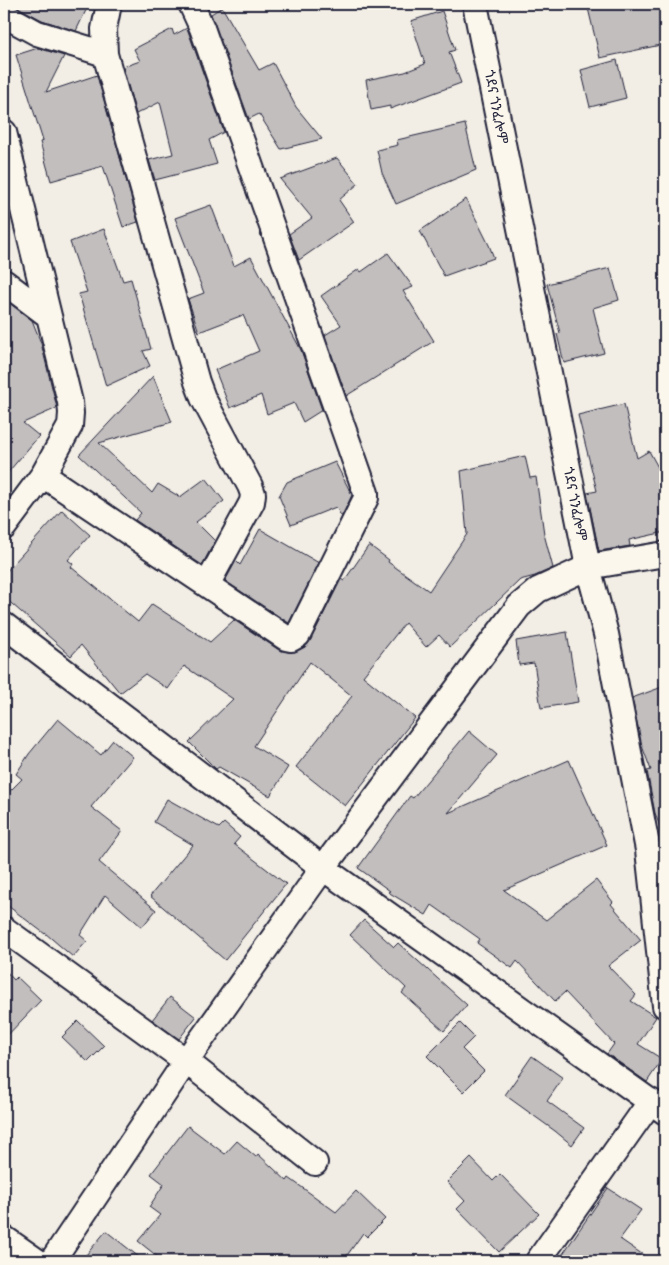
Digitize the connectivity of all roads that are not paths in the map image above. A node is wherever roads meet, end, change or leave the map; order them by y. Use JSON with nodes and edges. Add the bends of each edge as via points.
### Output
{"nodes":[{"id":1,"x":109,"y":4,"type":"edge"},
{"id":2,"x":191,"y":4,"type":"edge"},
{"id":3,"x":475,"y":4,"type":"edge"},
{"id":4,"x":4,"y":16,"type":"edge"},
{"id":5,"x":105,"y":54,"type":"junction"},
{"id":6,"x":4,"y":132,"type":"edge"},
{"id":7,"x":4,"y":282,"type":"edge"},
{"id":8,"x":49,"y":316,"type":"junction"},
{"id":9,"x":43,"y":474,"type":"junction"},
{"id":10,"x":4,"y":527,"type":"edge"},
{"id":11,"x":665,"y":554,"type":"edge"},
{"id":12,"x":588,"y":567,"type":"junction"},
{"id":13,"x":207,"y":584,"type":"junction"},
{"id":14,"x":4,"y":625,"type":"edge"},
{"id":15,"x":323,"y":868,"type":"junction"},
{"id":16,"x":4,"y":929,"type":"edge"},
{"id":17,"x":665,"y":1006,"type":"edge"},
{"id":18,"x":186,"y":1062,"type":"junction"},
{"id":19,"x":658,"y":1106,"type":"edge"},
{"id":20,"x":314,"y":1163,"type":"dead end"},
{"id":21,"x":4,"y":1238,"type":"edge"},
{"id":22,"x":37,"y":1261,"type":"edge"},
{"id":23,"x":52,"y":1261,"type":"edge"},
{"id":24,"x":538,"y":1261,"type":"edge"}],
"edges":[{"from":1,"to":5,"type":"street","via":[[104,29]]},
{"from":2,"to":13,"type":"street","via":[[366,493],[364,504],[298,635],[286,638]]},
{"from":3,"to":12,"type":"street","name":"ጎደና ጎንፈሎም"},
{"from":4,"to":5,"type":"street","via":[[37,32]]},
{"from":5,"to":13,"type":"street","via":[[197,382],[252,494],[252,502]]},
{"from":6,"to":8,"type":"street"},
{"from":7,"to":8,"type":"street"},
{"from":8,"to":9,"type":"street","via":[[71,413],[70,426]]},
{"from":9,"to":10,"type":"street"},
{"from":9,"to":13,"type":"street"},
{"from":11,"to":12,"type":"street"},
{"from":12,"to":15,"type":"street","via":[[538,590],[519,606]]},
{"from":12,"to":17,"type":"street","name":"ጎደና ጎንፈሎም","via":[[606,634],[648,850]]},
{"from":14,"to":15,"type":"street"},
{"from":15,"to":18,"type":"street"},
{"from":15,"to":19,"type":"street"},
{"from":16,"to":18,"type":"street"},
{"from":18,"to":20,"type":"street"},
{"from":18,"to":23,"type":"street"},
{"from":19,"to":24,"type":"street"},
{"from":21,"to":22,"type":"street"}]}
